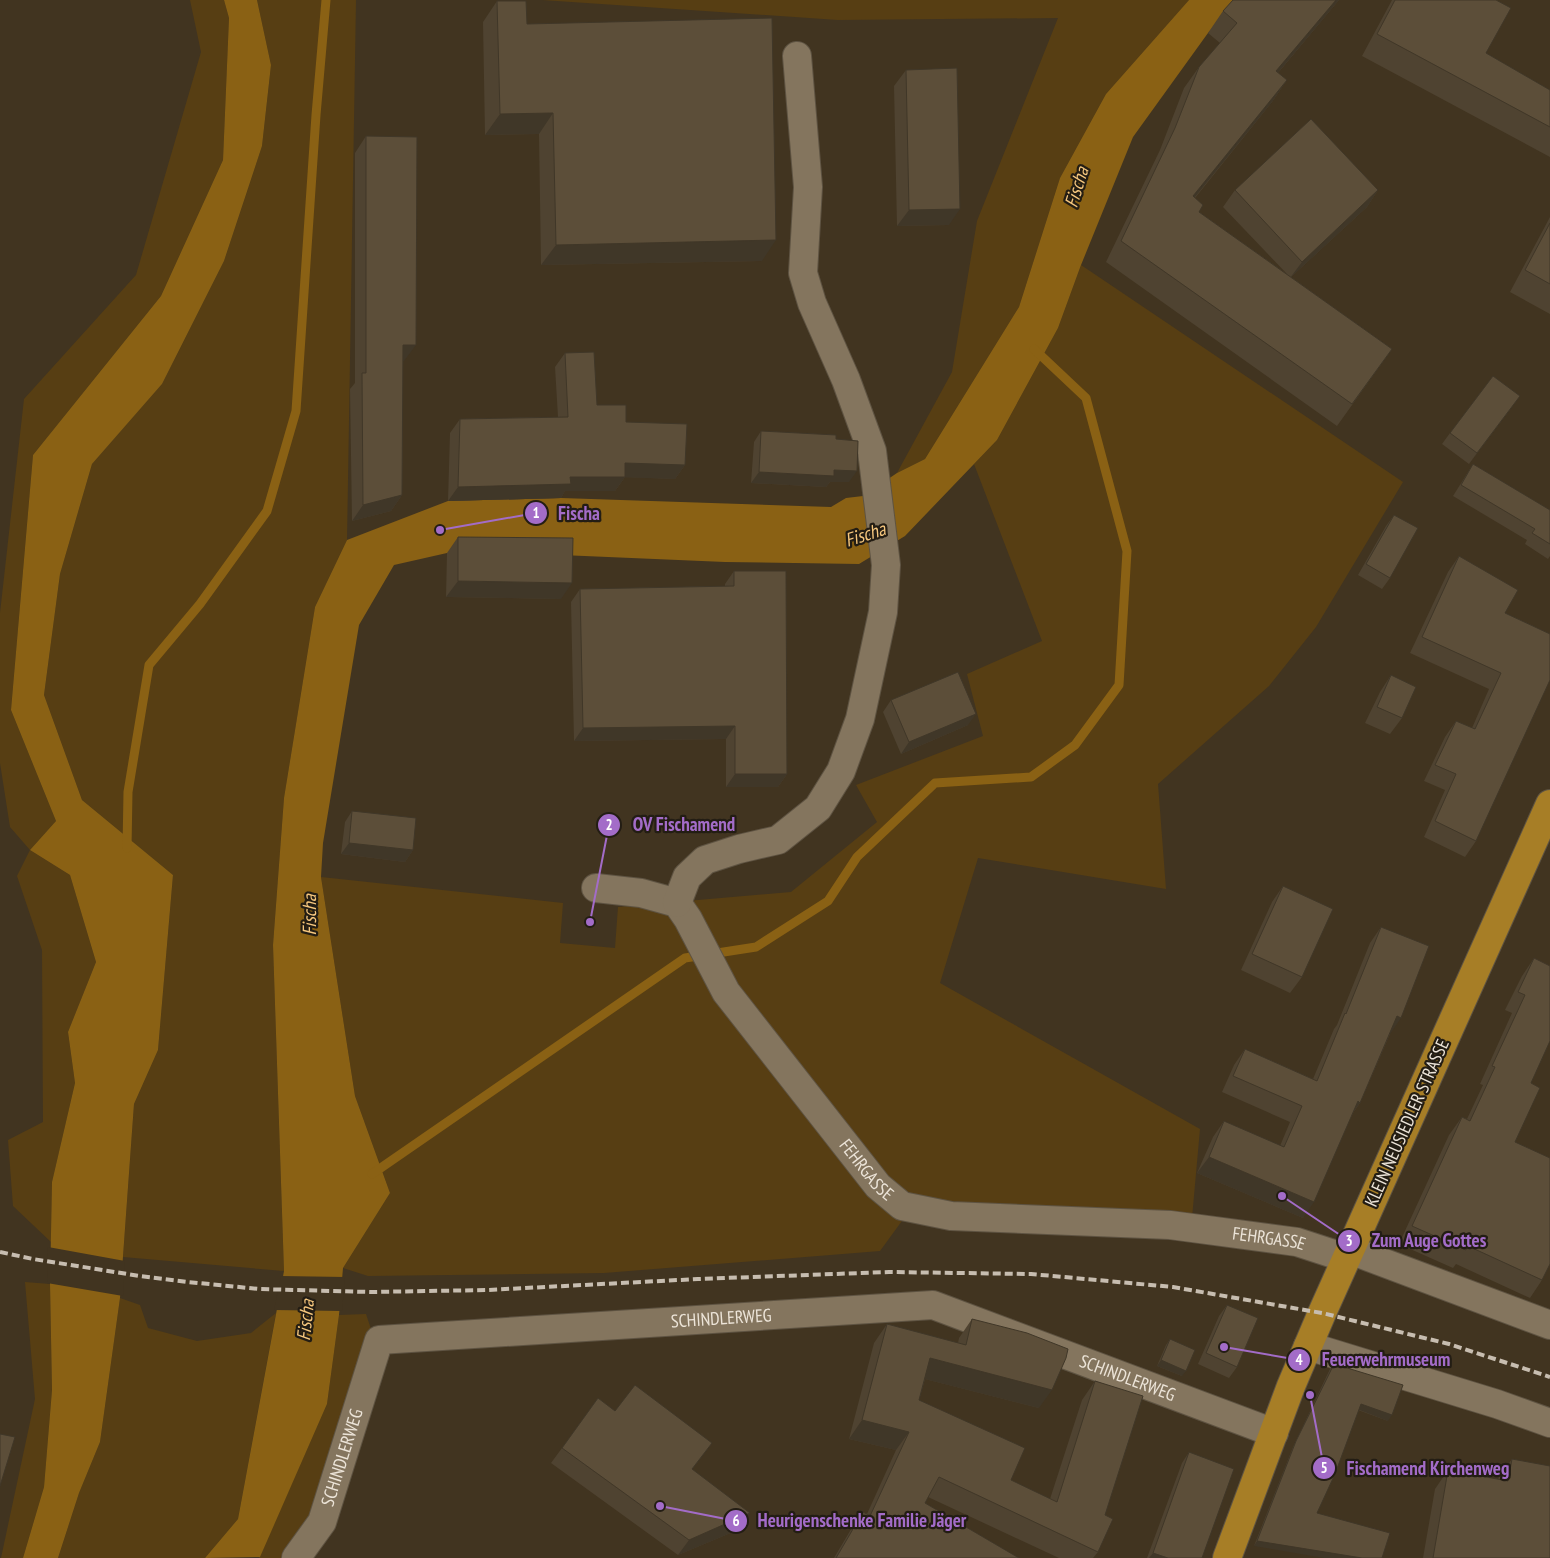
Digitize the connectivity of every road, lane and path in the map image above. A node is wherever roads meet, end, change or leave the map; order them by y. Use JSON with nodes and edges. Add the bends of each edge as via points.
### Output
{"nodes":[{"id":1,"x":797,"y":56,"type":"dead end"},
{"id":2,"x":1550,"y":804,"type":"edge"},
{"id":3,"x":596,"y":888,"type":"dead end"},
{"id":4,"x":682,"y":911,"type":"junction"},
{"id":5,"x":1348,"y":1254,"type":"junction"},
{"id":6,"x":1550,"y":1325,"type":"edge"},
{"id":7,"x":1308,"y":1346,"type":"junction"},
{"id":8,"x":1550,"y":1422,"type":"edge"},
{"id":9,"x":1274,"y":1433,"type":"junction"},
{"id":10,"x":296,"y":1558,"type":"edge"},
{"id":11,"x":1227,"y":1558,"type":"edge"}],
"edges":[{"from":1,"to":4,"type":"street","via":[[808,187],[803,273],[872,451],[886,564],[883,612],[860,719],[840,771],[818,808],[778,840],[705,860],[687,876]]},
{"from":2,"to":5,"type":"main road","name":"KLEIN NEUSIEDLER STRASSE"},
{"from":3,"to":4,"type":"street","via":[[641,893]]},
{"from":4,"to":5,"type":"street","name":"FEHRGASSE","via":[[726,992],[878,1186],[902,1206],[951,1216],[1170,1225],[1297,1242]]},
{"from":5,"to":6,"type":"street","name":"FEHRGASSE"},
{"from":5,"to":7,"type":"main road","name":"KLEIN NEUSIEDLER STRASSE"},
{"from":7,"to":8,"type":"street"},
{"from":7,"to":9,"type":"main road","name":"KLEIN NEUSIEDLER STRASSE"},
{"from":9,"to":10,"type":"street","name":"SCHINDLERWEG","via":[[933,1305],[379,1340],[322,1522]]},
{"from":9,"to":11,"type":"main road","name":"KLEIN NEUSIEDLER STRASSE"}]}
